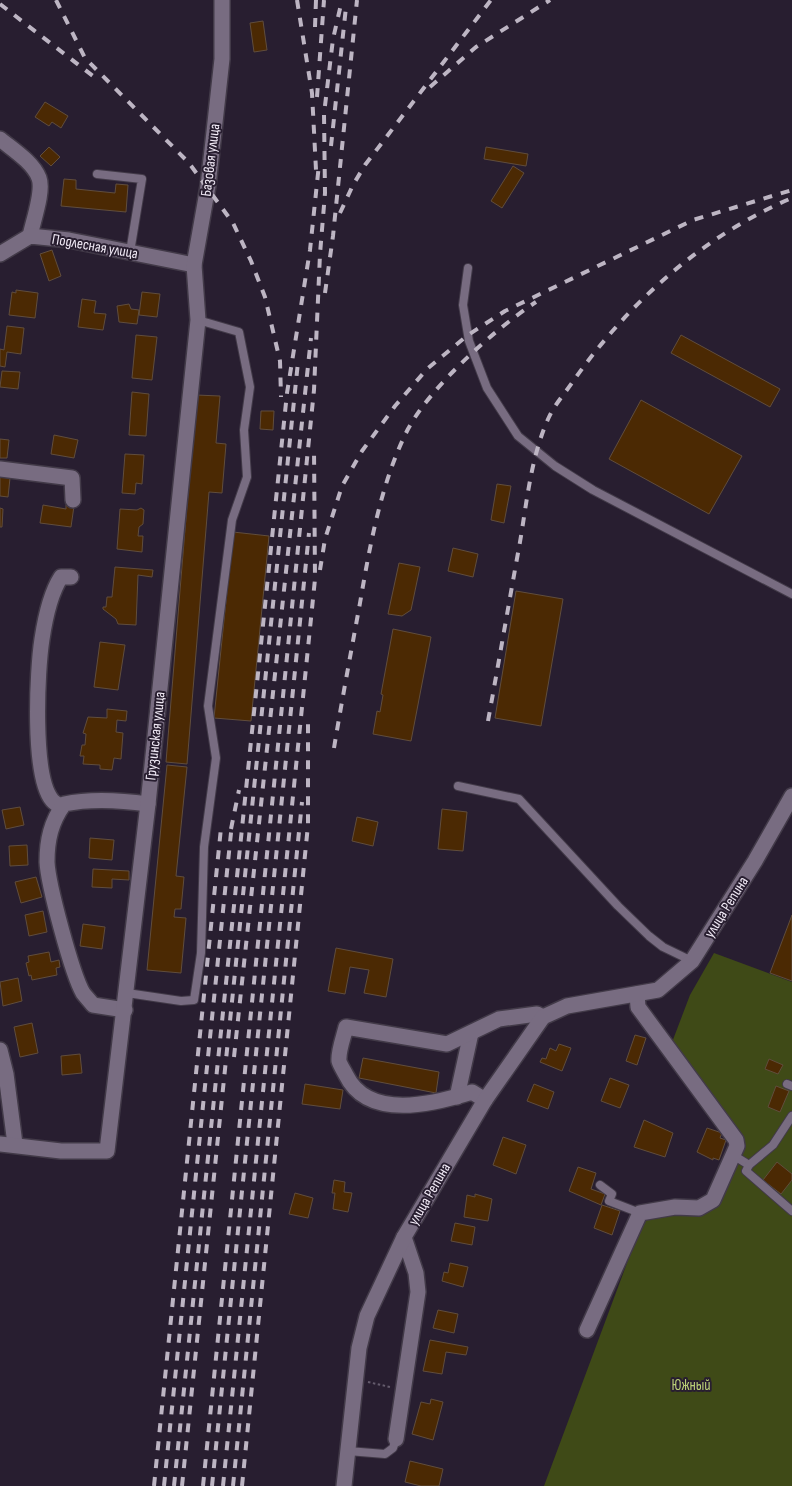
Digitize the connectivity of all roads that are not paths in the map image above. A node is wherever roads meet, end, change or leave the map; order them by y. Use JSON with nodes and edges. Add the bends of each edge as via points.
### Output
{"nodes":[{"id":1,"x":222,"y":0,"type":"edge"},
{"id":2,"x":0,"y":139,"type":"edge"},
{"id":3,"x":97,"y":174,"type":"dead end"},
{"id":4,"x":30,"y":236,"type":"junction"},
{"id":5,"x":130,"y":252,"type":"junction"},
{"id":6,"x":1,"y":258,"type":"edge"},
{"id":7,"x":194,"y":265,"type":"junction"},
{"id":8,"x":468,"y":268,"type":"dead end"},
{"id":9,"x":198,"y":320,"type":"junction"},
{"id":10,"x":0,"y":469,"type":"edge"},
{"id":11,"x":73,"y":500,"type":"dead end"},
{"id":12,"x":71,"y":577,"type":"dead end"},
{"id":13,"x":792,"y":594,"type":"edge"},
{"id":14,"x":458,"y":786,"type":"dead end"},
{"id":15,"x":792,"y":796,"type":"edge"},
{"id":16,"x":148,"y":804,"type":"junction"},
{"id":17,"x":62,"y":807,"type":"junction"},
{"id":18,"x":692,"y":961,"type":"junction"},
{"id":19,"x":127,"y":993,"type":"junction"},
{"id":20,"x":638,"y":994,"type":"junction"},
{"id":21,"x":125,"y":1010,"type":"junction"},
{"id":22,"x":543,"y":1017,"type":"junction"},
{"id":23,"x":471,"y":1032,"type":"junction"},
{"id":24,"x":0,"y":1050,"type":"edge"},
{"id":25,"x":457,"y":1097,"type":"junction"},
{"id":26,"x":485,"y":1100,"type":"junction"},
{"id":27,"x":792,"y":1116,"type":"edge"},
{"id":28,"x":7,"y":1144,"type":"edge"},
{"id":29,"x":733,"y":1156,"type":"junction"},
{"id":30,"x":750,"y":1165,"type":"junction"},
{"id":31,"x":600,"y":1185,"type":"dead end"},
{"id":32,"x":792,"y":1211,"type":"edge"},
{"id":33,"x":640,"y":1213,"type":"junction"},
{"id":34,"x":404,"y":1238,"type":"junction"},
{"id":35,"x":587,"y":1330,"type":"dead end"},
{"id":36,"x":396,"y":1439,"type":"joint"},
{"id":37,"x":348,"y":1451,"type":"junction"},
{"id":38,"x":344,"y":1486,"type":"edge"}],
"edges":[{"from":1,"to":7,"type":"street","name":"Базовая улица","via":[[222,59],[208,186]]},
{"from":2,"to":4,"type":"street","via":[[33,168],[39,178],[40,188]]},
{"from":3,"to":5,"type":"lane","via":[[142,179]]},
{"from":4,"to":5,"type":"street","name":"Подлесная улица"},
{"from":4,"to":6,"type":"street"},
{"from":5,"to":7,"type":"street","name":"Подлесная улица"},
{"from":7,"to":9,"type":"street","name":"Базовая улица"},
{"from":8,"to":13,"type":"lane","via":[[463,305],[469,341],[487,388],[518,436],[555,466],[594,490]]},
{"from":9,"to":16,"type":"street","name":"Грузинская улица"},
{"from":9,"to":19,"type":"lane","via":[[238,332],[250,387],[244,430],[247,478],[232,520],[208,706],[216,758],[204,847],[200,953],[194,1000],[181,1002]]},
{"from":10,"to":11,"type":"street","via":[[72,478]]},
{"from":12,"to":17,"type":"street","via":[[61,577],[55,586],[42,638],[37,718],[45,784],[52,800]]},
{"from":14,"to":18,"type":"lane","via":[[519,799],[649,936]]},
{"from":15,"to":18,"type":"street","name":"улица Репина"},
{"from":16,"to":17,"type":"street","via":[[121,800],[79,801]]},
{"from":16,"to":19,"type":"street","name":"Грузинская улица"},
{"from":17,"to":21,"type":"street","via":[[53,818],[47,862],[77,979],[93,1005]]},
{"from":18,"to":20,"type":"street","name":"улица Репина","via":[[658,990]]},
{"from":19,"to":21,"type":"street","name":"Грузинская улица"},
{"from":20,"to":22,"type":"street","name":"улица Репина","via":[[566,1006]]},
{"from":20,"to":29,"type":"street","via":[[638,1007],[736,1140]]},
{"from":21,"to":28,"type":"street","name":"Грузинская улица","via":[[107,1151]]},
{"from":22,"to":23,"type":"street","via":[[537,1014],[499,1019]]},
{"from":22,"to":26,"type":"street","name":"улица Репина"},
{"from":23,"to":25,"type":"street"},
{"from":23,"to":25,"type":"street","via":[[447,1044],[346,1027],[339,1061],[350,1084],[372,1100],[394,1105],[417,1105]]},
{"from":24,"to":28,"type":"street","via":[[6,1074]]},
{"from":25,"to":26,"type":"street","via":[[472,1092]]},
{"from":26,"to":34,"type":"street","name":"улица Репина"},
{"from":27,"to":30,"type":"lane","via":[[772,1145]]},
{"from":29,"to":30,"type":"lane"},
{"from":29,"to":33,"type":"street","via":[[713,1200],[699,1208],[675,1207]]},
{"from":30,"to":32,"type":"lane","via":[[746,1171]]},
{"from":31,"to":33,"type":"lane","via":[[612,1194],[609,1201]]},
{"from":33,"to":35,"type":"street"},
{"from":34,"to":36,"type":"street","via":[[416,1273],[418,1292]]},
{"from":34,"to":37,"type":"street","name":"улица Репина","via":[[367,1316],[359,1348]]},
{"from":36,"to":37,"type":"lane","via":[[393,1448],[385,1454]]},
{"from":37,"to":38,"type":"street","name":"улица Репина"}]}
